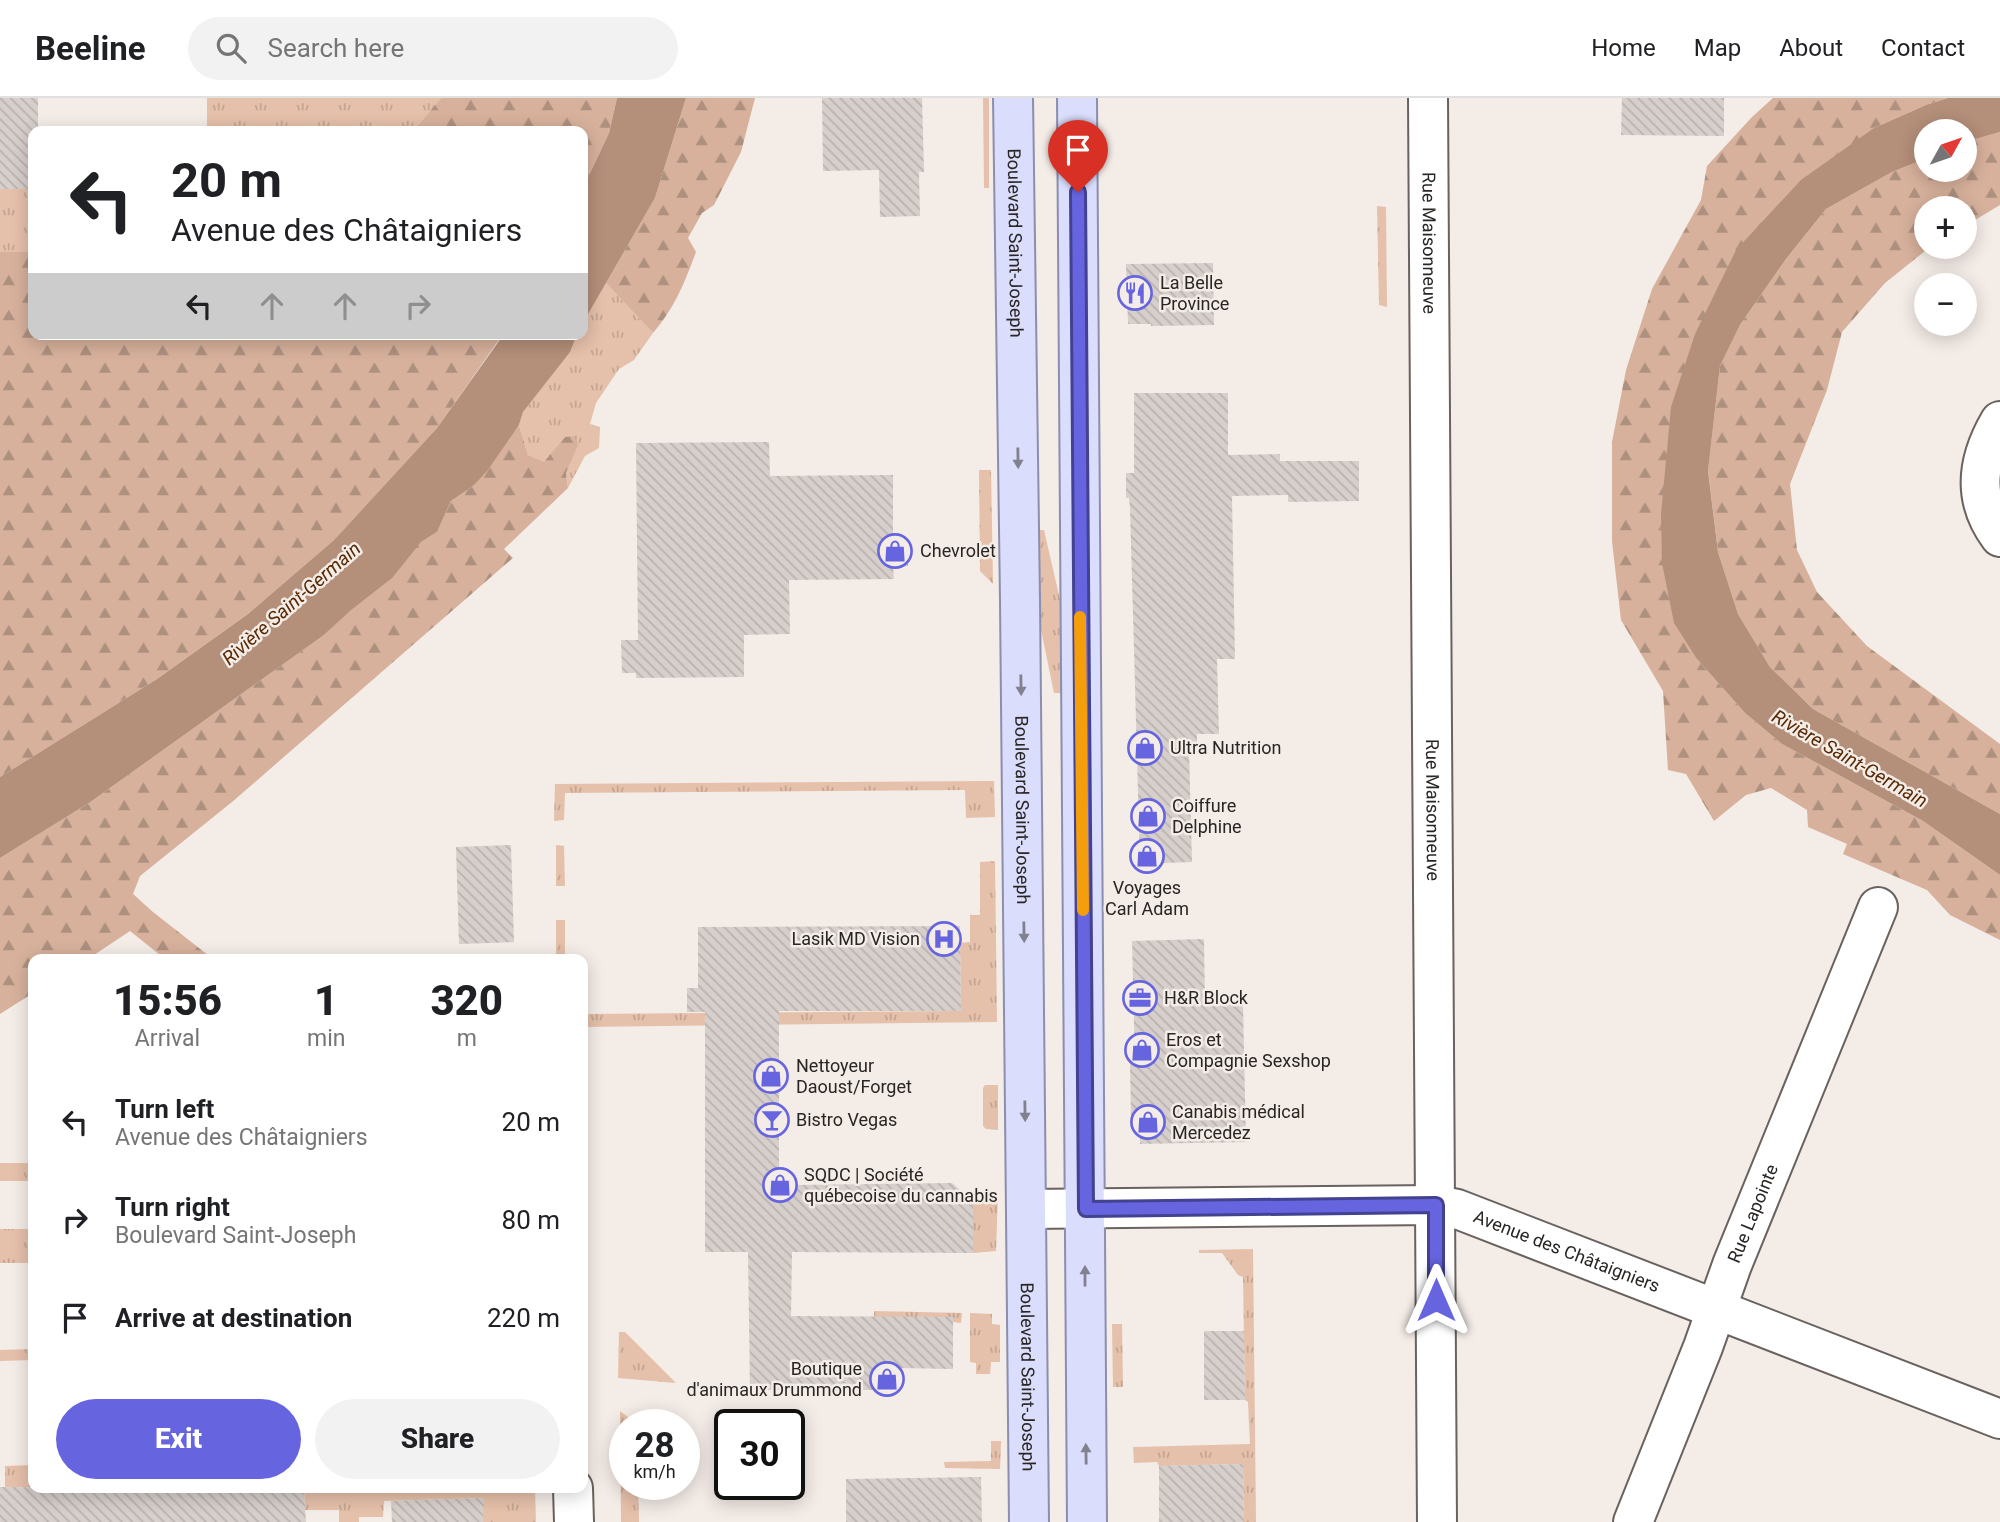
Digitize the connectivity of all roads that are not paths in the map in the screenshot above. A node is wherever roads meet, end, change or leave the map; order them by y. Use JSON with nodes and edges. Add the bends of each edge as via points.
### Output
{"nodes":[{"id":1,"x":1013,"y":98,"type":"edge"},
{"id":2,"x":1077,"y":98,"type":"edge"},
{"id":3,"x":1428,"y":98,"type":"edge"},
{"id":4,"x":2000,"y":421,"type":"edge"},
{"id":5,"x":2000,"y":537,"type":"edge"},
{"id":6,"x":1878,"y":906,"type":"dead end"},
{"id":7,"x":1436,"y":1205,"type":"junction"},
{"id":8,"x":1027,"y":1209,"type":"junction"},
{"id":9,"x":1086,"y":1209,"type":"junction"},
{"id":10,"x":1716,"y":1311,"type":"junction"},
{"id":11,"x":2000,"y":1419,"type":"edge"},
{"id":12,"x":573,"y":1493,"type":"edge"},
{"id":13,"x":574,"y":1522,"type":"edge"},
{"id":14,"x":1029,"y":1522,"type":"edge"},
{"id":15,"x":1087,"y":1522,"type":"edge"},
{"id":16,"x":1437,"y":1522,"type":"edge"},
{"id":17,"x":1633,"y":1522,"type":"edge"}],
"edges":[{"from":1,"to":8,"type":"main road","name":"Boulevard Saint-Joseph","one_way":true},
{"from":2,"to":9,"type":"main road"},
{"from":3,"to":7,"type":"street","name":"Rue Maisonneuve"},
{"from":4,"to":5,"type":"street","via":[[1982,459],[1980,484],[1984,509]]},
{"from":6,"to":10,"type":"street","name":"Rue Lapointe"},
{"from":7,"to":9,"type":"street","name":"Avenue des Châtaigniers"},
{"from":7,"to":10,"type":"street","name":"Avenue des Châtaigniers","via":[[1500,1223]]},
{"from":7,"to":16,"type":"street","name":"Rue Maisonneuve"},
{"from":8,"to":9,"type":"street","name":"Avenue des Châtaigniers"},
{"from":8,"to":14,"type":"main road","name":"Boulevard Saint-Joseph"},
{"from":15,"to":9,"type":"main road","one_way":true},
{"from":10,"to":11,"type":"street","name":"Avenue des Châtaigniers"},
{"from":10,"to":17,"type":"street","name":"Rue Lapointe"},
{"from":12,"to":13,"type":"street"}]}
